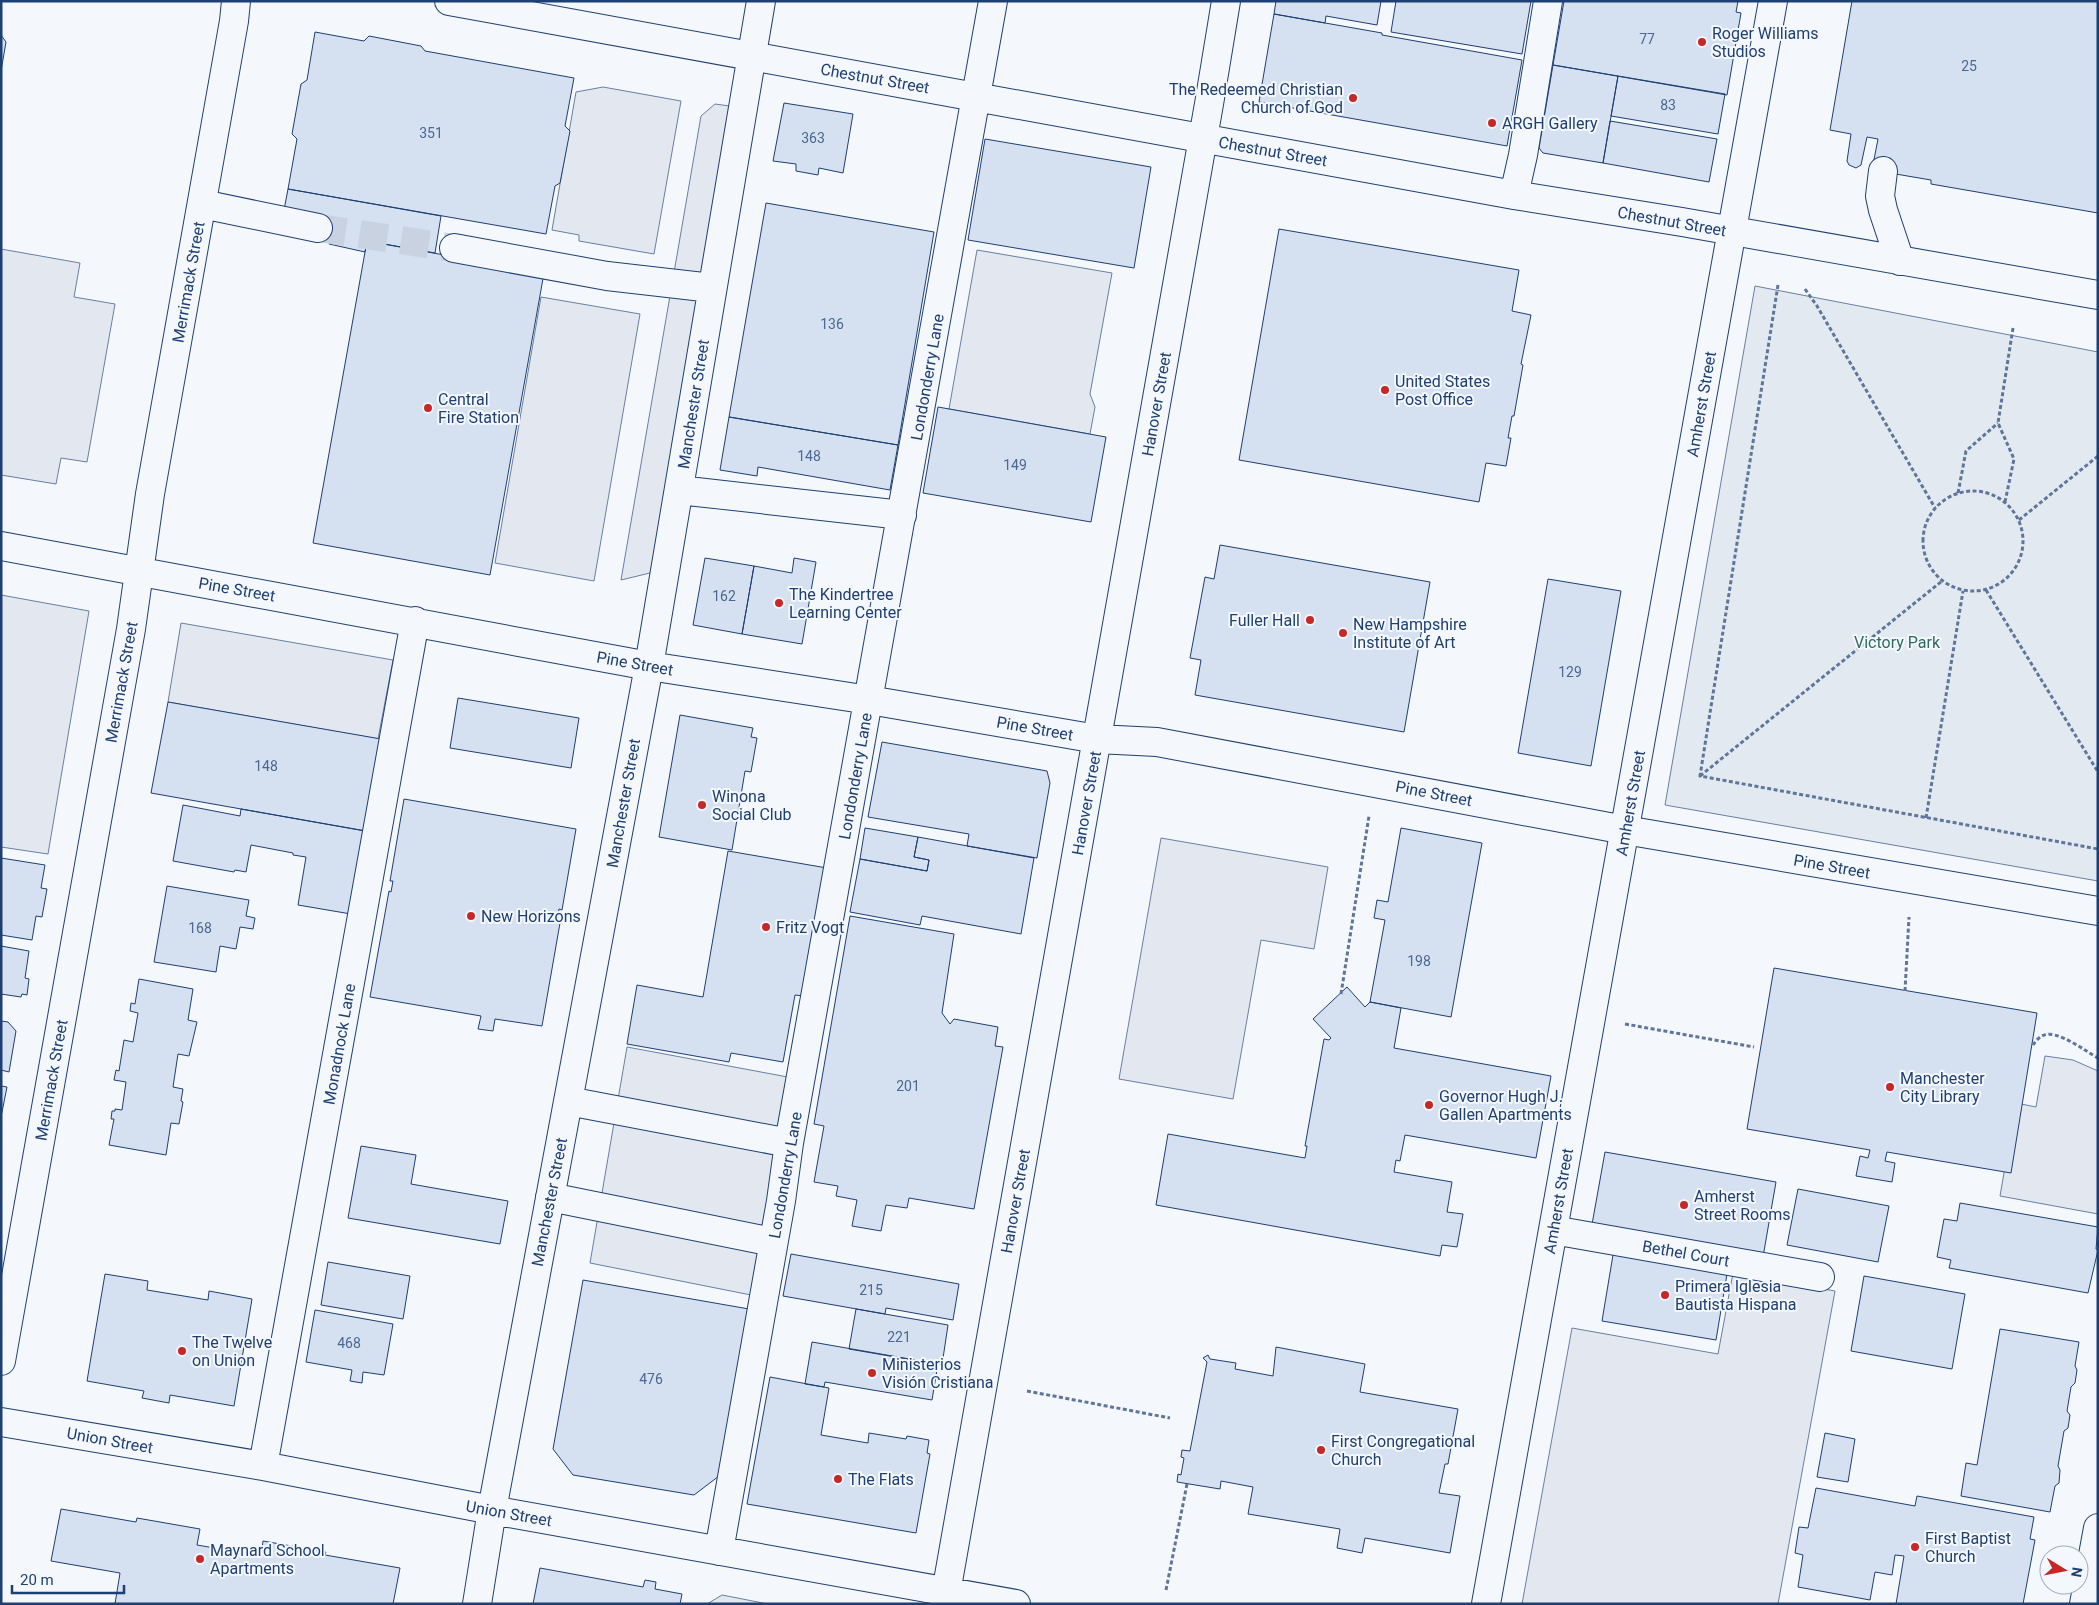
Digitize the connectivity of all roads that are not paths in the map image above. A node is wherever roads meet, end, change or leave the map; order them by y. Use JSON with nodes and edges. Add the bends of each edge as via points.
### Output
{"nodes":[{"id":1,"x":236,"y":1,"type":"edge"},
{"id":2,"x":449,"y":1,"type":"edge"},
{"id":3,"x":761,"y":1,"type":"edge"},
{"id":4,"x":993,"y":1,"type":"edge"},
{"id":5,"x":1226,"y":1,"type":"edge"},
{"id":6,"x":1548,"y":1,"type":"edge"},
{"id":7,"x":1773,"y":1,"type":"edge"},
{"id":8,"x":525,"y":8,"type":"edge"},
{"id":9,"x":751,"y":55,"type":"junction"},
{"id":10,"x":976,"y":96,"type":"junction"},
{"id":11,"x":1203,"y":138,"type":"junction"},
{"id":12,"x":1883,"y":171,"type":"dead end"},
{"id":13,"x":1514,"y":195,"type":"junction"},
{"id":14,"x":202,"y":204,"type":"junction"},
{"id":15,"x":318,"y":228,"type":"tunnel mouth"},
{"id":16,"x":1732,"y":231,"type":"junction"},
{"id":17,"x":454,"y":248,"type":"tunnel mouth"},
{"id":18,"x":1900,"y":261,"type":"junction"},
{"id":19,"x":712,"y":288,"type":"junction"},
{"id":20,"x":2098,"y":295,"type":"edge"},
{"id":21,"x":678,"y":490,"type":"junction"},
{"id":22,"x":902,"y":515,"type":"junction"},
{"id":23,"x":1,"y":546,"type":"edge"},
{"id":24,"x":139,"y":572,"type":"junction"},
{"id":25,"x":415,"y":622,"type":"junction"},
{"id":26,"x":649,"y":666,"type":"junction"},
{"id":27,"x":869,"y":700,"type":"junction"},
{"id":28,"x":1097,"y":739,"type":"junction"},
{"id":29,"x":1625,"y":830,"type":"junction"},
{"id":30,"x":2098,"y":911,"type":"edge"},
{"id":31,"x":568,"y":1101,"type":"junction"},
{"id":32,"x":790,"y":1142,"type":"junction"},
{"id":33,"x":550,"y":1197,"type":"junction"},
{"id":34,"x":1553,"y":1230,"type":"junction"},
{"id":35,"x":773,"y":1242,"type":"junction"},
{"id":36,"x":1820,"y":1277,"type":"dead end"},
{"id":37,"x":1,"y":1361,"type":"edge"},
{"id":38,"x":1,"y":1422,"type":"edge"},
{"id":39,"x":263,"y":1466,"type":"junction"},
{"id":40,"x":492,"y":1510,"type":"junction"},
{"id":41,"x":2098,"y":1528,"type":"edge"},
{"id":42,"x":719,"y":1551,"type":"junction"},
{"id":43,"x":945,"y":1598,"type":"edge"},
{"id":44,"x":477,"y":1604,"type":"edge"},
{"id":45,"x":1016,"y":1604,"type":"edge"},
{"id":46,"x":1486,"y":1604,"type":"edge"},
{"id":47,"x":2084,"y":1604,"type":"edge"}],
"edges":[{"from":1,"to":14,"type":"street","name":"Merrimack Street"},
{"from":2,"to":8,"type":"street","name":"Chestnut Street"},
{"from":3,"to":9,"type":"street","name":"Manchester Street"},
{"from":4,"to":10,"type":"street","name":"Londonderry Lane"},
{"from":5,"to":11,"type":"street","name":"Hanover Street"},
{"from":6,"to":13,"type":"street"},
{"from":7,"to":16,"type":"street","name":"Amherst Street"},
{"from":8,"to":9,"type":"street","name":"Chestnut Street"},
{"from":9,"to":10,"type":"street","name":"Chestnut Street"},
{"from":9,"to":19,"type":"street","name":"Manchester Street"},
{"from":10,"to":11,"type":"street","name":"Chestnut Street"},
{"from":10,"to":22,"type":"street","name":"Londonderry Lane"},
{"from":11,"to":13,"type":"street","name":"Chestnut Street"},
{"from":11,"to":28,"type":"street","name":"Hanover Street"},
{"from":12,"to":18,"type":"street","via":[[1880,196]]},
{"from":13,"to":16,"type":"street","name":"Chestnut Street"},
{"from":14,"to":15,"type":"street"},
{"from":14,"to":24,"type":"street","name":"Merrimack Street"},
{"from":16,"to":18,"type":"street","name":"Chestnut Street"},
{"from":16,"to":29,"type":"street","name":"Amherst Street"},
{"from":17,"to":19,"type":"street","via":[[607,276]]},
{"from":18,"to":20,"type":"street","name":"Chestnut Street"},
{"from":19,"to":21,"type":"street","name":"Manchester Street"},
{"from":21,"to":22,"type":"street"},
{"from":21,"to":26,"type":"street","name":"Manchester Street"},
{"from":22,"to":27,"type":"street","name":"Londonderry Lane"},
{"from":23,"to":24,"type":"street","name":"Pine Street"},
{"from":24,"to":25,"type":"street","name":"Pine Street"},
{"from":24,"to":37,"type":"street","name":"Merrimack Street"},
{"from":25,"to":26,"type":"street","name":"Pine Street"},
{"from":25,"to":39,"type":"street","name":"Monadnock Lane"},
{"from":26,"to":27,"type":"street","name":"Pine Street"},
{"from":26,"to":31,"type":"street","name":"Manchester Street"},
{"from":27,"to":28,"type":"street","name":"Pine Street"},
{"from":27,"to":32,"type":"street","name":"Londonderry Lane"},
{"from":28,"to":29,"type":"street","name":"Pine Street","via":[[1157,742]]},
{"from":28,"to":43,"type":"street","name":"Hanover Street"},
{"from":29,"to":30,"type":"street","name":"Pine Street"},
{"from":29,"to":34,"type":"street","name":"Amherst Street"},
{"from":31,"to":32,"type":"street"},
{"from":31,"to":33,"type":"street","name":"Manchester Street"},
{"from":32,"to":35,"type":"street","name":"Londonderry Lane"},
{"from":33,"to":35,"type":"street"},
{"from":33,"to":40,"type":"street","name":"Manchester Street"},
{"from":34,"to":36,"type":"street","name":"Bethel Court"},
{"from":34,"to":46,"type":"street","name":"Amherst Street"},
{"from":35,"to":42,"type":"street","name":"Londonderry Lane"},
{"from":38,"to":39,"type":"street","name":"Union Street"},
{"from":39,"to":40,"type":"street","name":"Union Street"},
{"from":40,"to":42,"type":"street","name":"Union Street"},
{"from":40,"to":44,"type":"street","name":"Manchester Street"},
{"from":41,"to":47,"type":"street"},
{"from":42,"to":43,"type":"street","name":"Union Street"},
{"from":43,"to":45,"type":"street","name":"Union Street"}]}
